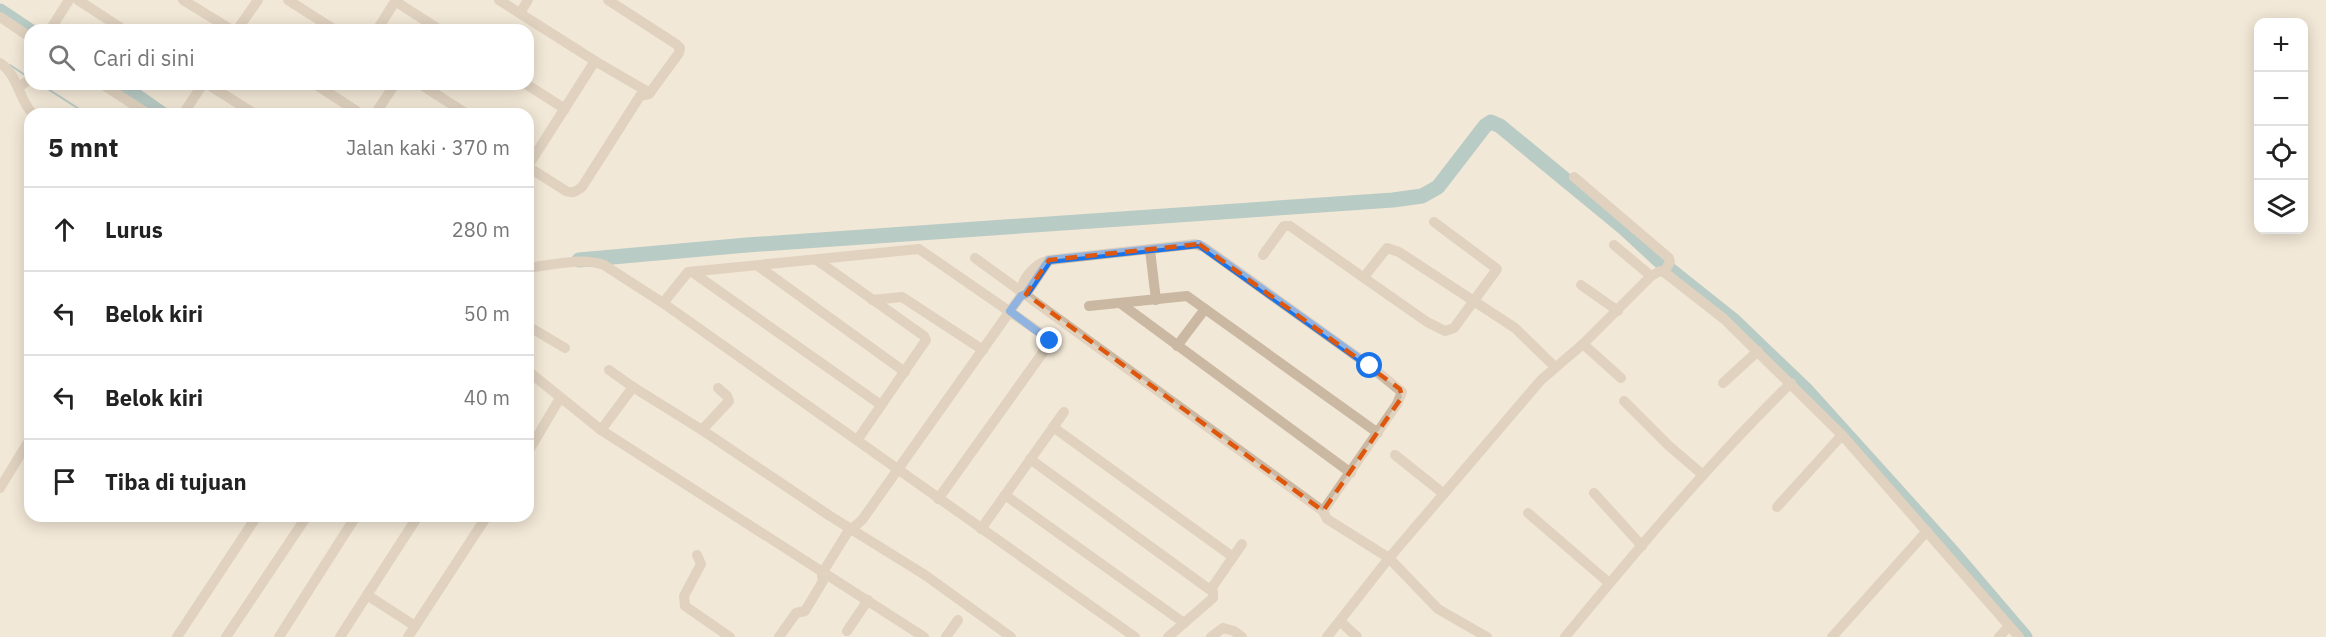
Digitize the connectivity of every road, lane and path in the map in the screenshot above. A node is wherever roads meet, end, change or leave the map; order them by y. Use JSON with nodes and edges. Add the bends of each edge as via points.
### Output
{"nodes":[{"id":1,"x":69,"y":0,"type":"edge"},
{"id":2,"x":78,"y":0,"type":"edge"},
{"id":3,"x":183,"y":0,"type":"edge"},
{"id":4,"x":258,"y":0,"type":"edge"},
{"id":5,"x":288,"y":0,"type":"edge"},
{"id":6,"x":499,"y":0,"type":"edge"},
{"id":7,"x":528,"y":0,"type":"edge"},
{"id":8,"x":608,"y":0,"type":"edge"},
{"id":9,"x":396,"y":1,"type":"edge"},
{"id":10,"x":520,"y":13,"type":"junction"},
{"id":11,"x":0,"y":17,"type":"edge"},
{"id":12,"x":54,"y":24,"type":"edge"},
{"id":13,"x":115,"y":24,"type":"edge"},
{"id":14,"x":222,"y":24,"type":"edge"},
{"id":15,"x":241,"y":24,"type":"edge"},
{"id":16,"x":326,"y":24,"type":"edge"},
{"id":17,"x":381,"y":24,"type":"edge"},
{"id":18,"x":431,"y":24,"type":"edge"},
{"id":19,"x":24,"y":33,"type":"edge"},
{"id":20,"x":595,"y":61,"type":"junction"},
{"id":21,"x":0,"y":63,"type":"edge"},
{"id":22,"x":24,"y":83,"type":"edge"},
{"id":23,"x":19,"y":87,"type":"junction"},
{"id":24,"x":534,"y":89,"type":"edge"},
{"id":25,"x":111,"y":90,"type":"edge"},
{"id":26,"x":201,"y":90,"type":"edge"},
{"id":27,"x":215,"y":90,"type":"edge"},
{"id":28,"x":324,"y":90,"type":"edge"},
{"id":29,"x":390,"y":90,"type":"edge"},
{"id":30,"x":429,"y":90,"type":"edge"},
{"id":31,"x":650,"y":93,"type":"junction"},
{"id":32,"x":28,"y":108,"type":"edge"},
{"id":33,"x":139,"y":108,"type":"edge"},
{"id":34,"x":187,"y":108,"type":"edge"},
{"id":35,"x":245,"y":108,"type":"edge"},
{"id":36,"x":352,"y":108,"type":"edge"},
{"id":37,"x":379,"y":108,"type":"edge"},
{"id":38,"x":458,"y":108,"type":"edge"},
{"id":39,"x":565,"y":109,"type":"junction"},
{"id":40,"x":534,"y":154,"type":"edge"},
{"id":41,"x":534,"y":165,"type":"edge"},
{"id":42,"x":1574,"y":177,"type":"dead end"},
{"id":43,"x":1434,"y":222,"type":"dead end"},
{"id":44,"x":1614,"y":245,"type":"dead end"},
{"id":45,"x":1150,"y":250,"type":"junction"},
{"id":46,"x":1263,"y":255,"type":"dead end"},
{"id":47,"x":975,"y":258,"type":"dead end"},
{"id":48,"x":818,"y":261,"type":"junction"},
{"id":49,"x":758,"y":266,"type":"junction"},
{"id":50,"x":534,"y":268,"type":"edge"},
{"id":51,"x":1667,"y":268,"type":"junction"},
{"id":52,"x":692,"y":272,"type":"junction"},
{"id":53,"x":1651,"y":276,"type":"junction"},
{"id":54,"x":1364,"y":277,"type":"junction"},
{"id":55,"x":1581,"y":285,"type":"dead end"},
{"id":56,"x":1018,"y":299,"type":"junction"},
{"id":57,"x":872,"y":300,"type":"junction"},
{"id":58,"x":1156,"y":300,"type":"junction"},
{"id":59,"x":1472,"y":301,"type":"junction"},
{"id":60,"x":663,"y":303,"type":"junction"},
{"id":61,"x":1120,"y":303,"type":"junction"},
{"id":62,"x":1089,"y":306,"type":"dead end"},
{"id":63,"x":1205,"y":309,"type":"junction"},
{"id":64,"x":1618,"y":311,"type":"junction"},
{"id":65,"x":534,"y":330,"type":"edge"},
{"id":66,"x":1583,"y":344,"type":"junction"},
{"id":67,"x":1177,"y":346,"type":"junction"},
{"id":68,"x":565,"y":348,"type":"dead end"},
{"id":69,"x":983,"y":350,"type":"junction"},
{"id":70,"x":1758,"y":351,"type":"junction"},
{"id":71,"x":1555,"y":367,"type":"junction"},
{"id":72,"x":609,"y":370,"type":"dead end"},
{"id":73,"x":905,"y":372,"type":"junction"},
{"id":74,"x":534,"y":377,"type":"edge"},
{"id":75,"x":1621,"y":378,"type":"dead end"},
{"id":76,"x":1723,"y":383,"type":"dead end"},
{"id":77,"x":1791,"y":383,"type":"junction"},
{"id":78,"x":633,"y":387,"type":"junction"},
{"id":79,"x":718,"y":388,"type":"dead end"},
{"id":80,"x":558,"y":401,"type":"junction"},
{"id":81,"x":1624,"y":401,"type":"dead end"},
{"id":82,"x":881,"y":405,"type":"junction"},
{"id":83,"x":1064,"y":412,"type":"dead end"},
{"id":84,"x":1053,"y":427,"type":"junction"},
{"id":85,"x":702,"y":429,"type":"junction"},
{"id":86,"x":601,"y":430,"type":"junction"},
{"id":87,"x":1377,"y":433,"type":"junction"},
{"id":88,"x":1842,"y":435,"type":"junction"},
{"id":89,"x":858,"y":439,"type":"junction"},
{"id":90,"x":534,"y":442,"type":"edge"},
{"id":91,"x":24,"y":449,"type":"edge"},
{"id":92,"x":1395,"y":455,"type":"dead end"},
{"id":93,"x":1030,"y":459,"type":"junction"},
{"id":94,"x":899,"y":470,"type":"junction"},
{"id":95,"x":1351,"y":473,"type":"junction"},
{"id":96,"x":1703,"y":475,"type":"junction"},
{"id":97,"x":0,"y":488,"type":"edge"},
{"id":98,"x":1593,"y":493,"type":"dead end"},
{"id":99,"x":1444,"y":494,"type":"junction"},
{"id":100,"x":1005,"y":495,"type":"junction"},
{"id":101,"x":938,"y":499,"type":"junction"},
{"id":102,"x":1777,"y":507,"type":"dead end"},
{"id":103,"x":1323,"y":512,"type":"junction"},
{"id":104,"x":1528,"y":513,"type":"dead end"},
{"id":105,"x":253,"y":522,"type":"edge"},
{"id":106,"x":303,"y":522,"type":"edge"},
{"id":107,"x":352,"y":522,"type":"edge"},
{"id":108,"x":414,"y":522,"type":"edge"},
{"id":109,"x":483,"y":522,"type":"edge"},
{"id":110,"x":852,"y":529,"type":"junction"},
{"id":111,"x":981,"y":529,"type":"junction"},
{"id":112,"x":1927,"y":531,"type":"junction"},
{"id":113,"x":1242,"y":544,"type":"dead end"},
{"id":114,"x":1642,"y":546,"type":"junction"},
{"id":115,"x":697,"y":555,"type":"dead end"},
{"id":116,"x":1233,"y":557,"type":"junction"},
{"id":117,"x":1386,"y":562,"type":"junction"},
{"id":118,"x":823,"y":572,"type":"junction"},
{"id":119,"x":1609,"y":583,"type":"junction"},
{"id":120,"x":1211,"y":589,"type":"junction"},
{"id":121,"x":367,"y":595,"type":"junction"},
{"id":122,"x":865,"y":605,"type":"junction"},
{"id":123,"x":958,"y":620,"type":"dead end"},
{"id":124,"x":1340,"y":621,"type":"junction"},
{"id":125,"x":1184,"y":623,"type":"junction"},
{"id":126,"x":415,"y":626,"type":"junction"},
{"id":127,"x":2009,"y":626,"type":"junction"},
{"id":128,"x":847,"y":632,"type":"dead end"},
{"id":129,"x":177,"y":637,"type":"edge"},
{"id":130,"x":226,"y":637,"type":"edge"},
{"id":131,"x":279,"y":637,"type":"edge"},
{"id":132,"x":340,"y":637,"type":"edge"},
{"id":133,"x":408,"y":637,"type":"edge"},
{"id":134,"x":730,"y":637,"type":"edge"},
{"id":135,"x":779,"y":637,"type":"edge"},
{"id":136,"x":924,"y":637,"type":"edge"},
{"id":137,"x":946,"y":637,"type":"edge"},
{"id":138,"x":1011,"y":637,"type":"edge"},
{"id":139,"x":1135,"y":637,"type":"edge"},
{"id":140,"x":1168,"y":637,"type":"edge"},
{"id":141,"x":1211,"y":637,"type":"edge"},
{"id":142,"x":1242,"y":637,"type":"edge"},
{"id":143,"x":1327,"y":637,"type":"edge"},
{"id":144,"x":1358,"y":637,"type":"edge"},
{"id":145,"x":1487,"y":637,"type":"edge"},
{"id":146,"x":1565,"y":637,"type":"edge"},
{"id":147,"x":1832,"y":637,"type":"edge"},
{"id":148,"x":2000,"y":637,"type":"edge"},
{"id":149,"x":2019,"y":637,"type":"edge"}],
"edges":[{"from":1,"to":12,"type":"street"},
{"from":2,"to":13,"type":"street"},
{"from":3,"to":14,"type":"street"},
{"from":4,"to":15,"type":"street"},
{"from":5,"to":16,"type":"street"},
{"from":6,"to":10,"type":"street"},
{"from":7,"to":10,"type":"street"},
{"from":8,"to":31,"type":"street","via":[[680,48]]},
{"from":9,"to":17,"type":"street"},
{"from":9,"to":18,"type":"street"},
{"from":10,"to":20,"type":"street"},
{"from":11,"to":19,"type":"street"},
{"from":20,"to":31,"type":"street"},
{"from":20,"to":39,"type":"street"},
{"from":21,"to":23,"type":"street"},
{"from":22,"to":23,"type":"street"},
{"from":23,"to":32,"type":"street"},
{"from":24,"to":39,"type":"street"},
{"from":25,"to":33,"type":"street"},
{"from":26,"to":34,"type":"street"},
{"from":27,"to":35,"type":"street"},
{"from":28,"to":36,"type":"street"},
{"from":29,"to":37,"type":"street"},
{"from":30,"to":38,"type":"street"},
{"from":31,"to":41,"type":"street","via":[[640,96],[577,190],[566,191]]},
{"from":39,"to":40,"type":"street"},
{"from":42,"to":51,"type":"street","via":[[1669,258]]},
{"from":43,"to":59,"type":"street","via":[[1497,269]]},
{"from":44,"to":53,"type":"street"},
{"from":45,"to":56,"type":"street","via":[[1049,260]]},
{"from":45,"to":58,"type":"street"},
{"from":45,"to":87,"type":"street","via":[[1195,244],[1204,247],[1400,388],[1402,397]]},
{"from":46,"to":54,"type":"street","via":[[1284,226],[1290,226]]},
{"from":47,"to":56,"type":"street"},
{"from":48,"to":49,"type":"street"},
{"from":48,"to":56,"type":"street","via":[[919,249]]},
{"from":48,"to":57,"type":"street"},
{"from":49,"to":52,"type":"street"},
{"from":49,"to":73,"type":"street"},
{"from":50,"to":60,"type":"street","via":[[598,263]]},
{"from":51,"to":53,"type":"street"},
{"from":51,"to":70,"type":"street"},
{"from":52,"to":60,"type":"street","via":[[686,274]]},
{"from":52,"to":82,"type":"street"},
{"from":53,"to":64,"type":"street"},
{"from":54,"to":59,"type":"street","via":[[1387,248]]},
{"from":54,"to":59,"type":"street","via":[[1445,331],[1454,328]]},
{"from":55,"to":64,"type":"street"},
{"from":56,"to":69,"type":"street"},
{"from":56,"to":101,"type":"street","via":[[1049,344]]},
{"from":56,"to":103,"type":"street"},
{"from":57,"to":69,"type":"street","via":[[902,297]]},
{"from":57,"to":73,"type":"street","via":[[924,336],[924,344]]},
{"from":58,"to":61,"type":"street"},
{"from":58,"to":63,"type":"street","via":[[1185,295]]},
{"from":59,"to":71,"type":"street","via":[[1515,328]]},
{"from":60,"to":89,"type":"street"},
{"from":61,"to":62,"type":"street"},
{"from":61,"to":67,"type":"street"},
{"from":63,"to":67,"type":"street"},
{"from":63,"to":87,"type":"street"},
{"from":64,"to":66,"type":"street"},
{"from":65,"to":68,"type":"street"},
{"from":66,"to":71,"type":"street"},
{"from":66,"to":75,"type":"street"},
{"from":67,"to":95,"type":"street"},
{"from":69,"to":94,"type":"street"},
{"from":70,"to":76,"type":"street"},
{"from":70,"to":77,"type":"street"},
{"from":71,"to":99,"type":"street"},
{"from":72,"to":78,"type":"street"},
{"from":73,"to":82,"type":"street"},
{"from":74,"to":80,"type":"street"},
{"from":77,"to":88,"type":"street"},
{"from":77,"to":96,"type":"street"},
{"from":78,"to":85,"type":"street"},
{"from":78,"to":86,"type":"street"},
{"from":79,"to":85,"type":"street","via":[[729,401]]},
{"from":80,"to":86,"type":"street"},
{"from":80,"to":90,"type":"street"},
{"from":81,"to":96,"type":"street"},
{"from":82,"to":89,"type":"street"},
{"from":83,"to":84,"type":"street"},
{"from":84,"to":93,"type":"street"},
{"from":84,"to":116,"type":"street"},
{"from":85,"to":110,"type":"street"},
{"from":86,"to":118,"type":"street"},
{"from":87,"to":95,"type":"street"},
{"from":88,"to":102,"type":"street"},
{"from":88,"to":112,"type":"street"},
{"from":89,"to":94,"type":"street"},
{"from":91,"to":97,"type":"street"},
{"from":92,"to":99,"type":"street"},
{"from":93,"to":100,"type":"street"},
{"from":93,"to":120,"type":"street"},
{"from":94,"to":101,"type":"street"},
{"from":94,"to":110,"type":"street"},
{"from":95,"to":103,"type":"street"},
{"from":96,"to":114,"type":"street"},
{"from":98,"to":114,"type":"street"},
{"from":99,"to":117,"type":"street"},
{"from":100,"to":111,"type":"street"},
{"from":100,"to":125,"type":"street"},
{"from":101,"to":111,"type":"street"},
{"from":103,"to":117,"type":"street"},
{"from":104,"to":119,"type":"street"},
{"from":105,"to":129,"type":"street"},
{"from":106,"to":130,"type":"street"},
{"from":107,"to":131,"type":"street"},
{"from":108,"to":121,"type":"street"},
{"from":109,"to":126,"type":"street"},
{"from":110,"to":118,"type":"street"},
{"from":110,"to":138,"type":"street"},
{"from":111,"to":139,"type":"street"},
{"from":112,"to":127,"type":"street"},
{"from":112,"to":147,"type":"street"},
{"from":113,"to":116,"type":"street"},
{"from":114,"to":119,"type":"street"},
{"from":115,"to":134,"type":"street","via":[[701,564],[684,596],[685,606]]},
{"from":116,"to":120,"type":"street"},
{"from":117,"to":124,"type":"street"},
{"from":117,"to":145,"type":"street","via":[[1438,609]]},
{"from":118,"to":122,"type":"street"},
{"from":118,"to":135,"type":"street","via":[[823,581],[805,611],[796,613]]},
{"from":119,"to":146,"type":"street"},
{"from":120,"to":125,"type":"street","via":[[1213,598]]},
{"from":121,"to":126,"type":"street"},
{"from":121,"to":132,"type":"street"},
{"from":122,"to":128,"type":"street"},
{"from":122,"to":136,"type":"street"},
{"from":123,"to":137,"type":"street"},
{"from":124,"to":143,"type":"street"},
{"from":124,"to":144,"type":"street"},
{"from":125,"to":140,"type":"street"},
{"from":126,"to":133,"type":"street"},
{"from":127,"to":148,"type":"street"},
{"from":127,"to":149,"type":"street"},
{"from":141,"to":142,"type":"street","via":[[1223,628]]}]}
